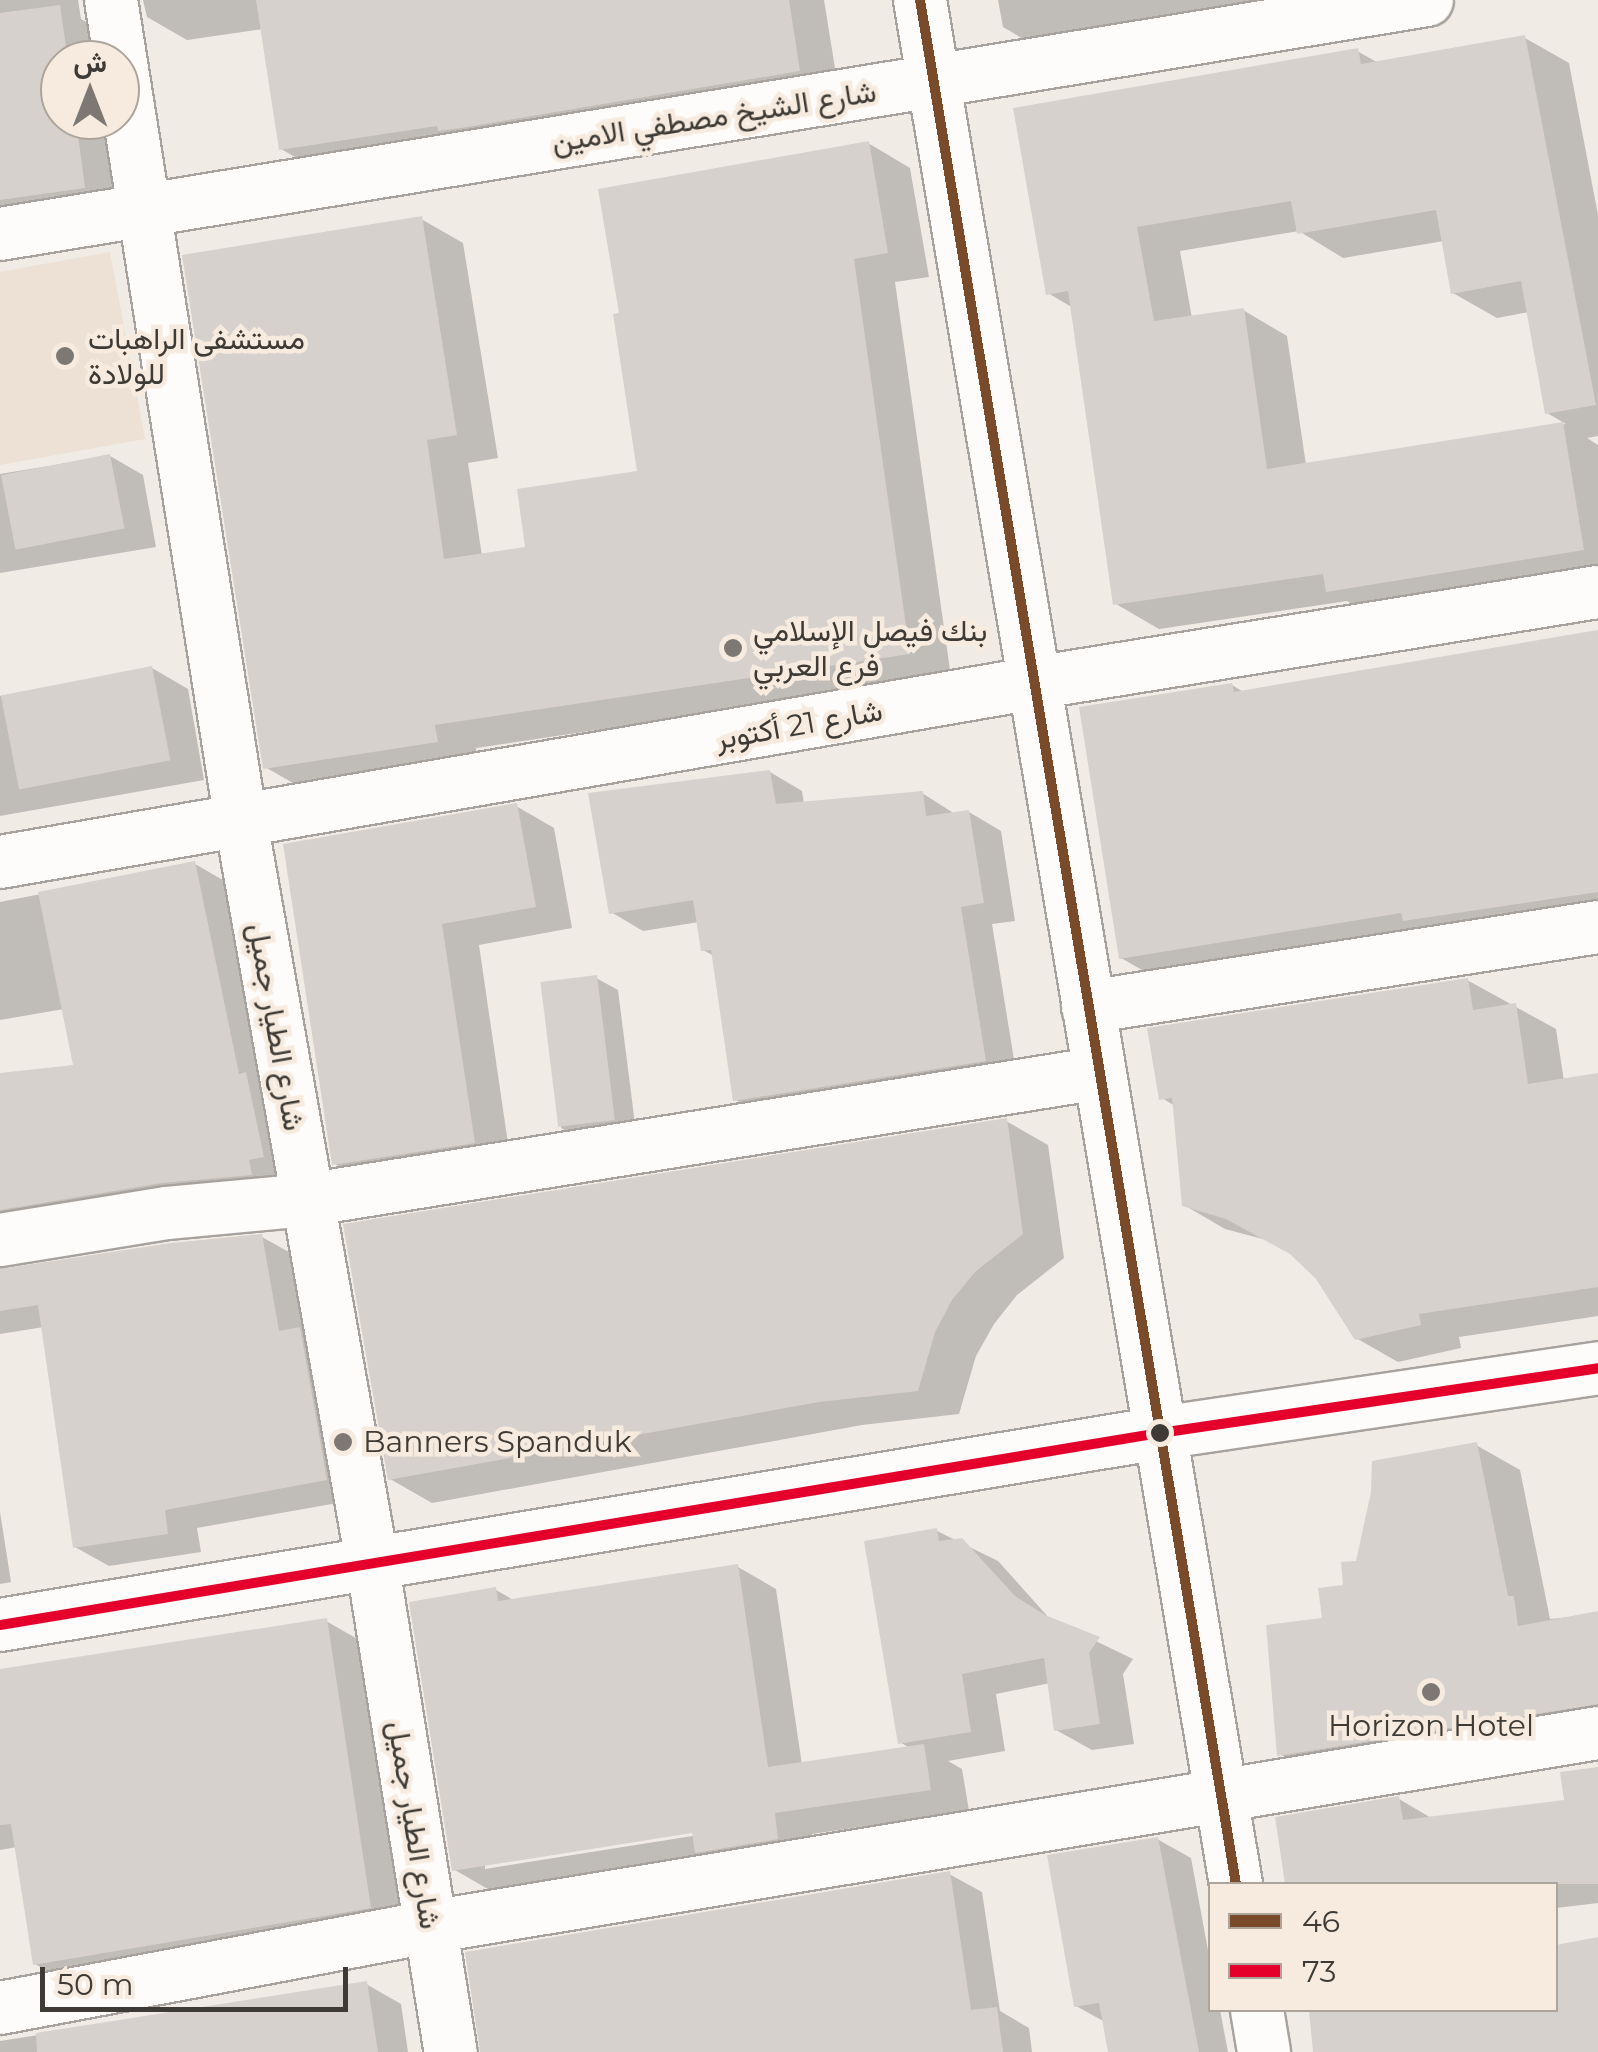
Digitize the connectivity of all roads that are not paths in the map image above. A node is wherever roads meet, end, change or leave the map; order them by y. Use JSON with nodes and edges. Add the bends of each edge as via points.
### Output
{"nodes":[{"id":1,"x":111,"y":0,"type":"edge"},
{"id":2,"x":920,"y":0,"type":"edge"},
{"id":3,"x":1427,"y":0,"type":"edge"},
{"id":4,"x":933,"y":81,"type":"junction"},
{"id":5,"x":144,"y":210,"type":"junction"},
{"id":6,"x":0,"y":234,"type":"edge"},
{"id":7,"x":1598,"y":592,"type":"edge"},
{"id":8,"x":1034,"y":684,"type":"junction"},
{"id":9,"x":241,"y":822,"type":"junction"},
{"id":10,"x":0,"y":862,"type":"edge"},
{"id":11,"x":1598,"y":927,"type":"edge"},
{"id":12,"x":1088,"y":1007,"type":"junction"},
{"id":13,"x":1100,"y":1073,"type":"junction"},
{"id":14,"x":306,"y":1200,"type":"junction"},
{"id":15,"x":0,"y":1240,"type":"edge"},
{"id":16,"x":1598,"y":1368,"type":"edge"},
{"id":17,"x":1160,"y":1434,"type":"junction"},
{"id":18,"x":373,"y":1567,"type":"junction"},
{"id":19,"x":0,"y":1626,"type":"edge"},
{"id":20,"x":1598,"y":1733,"type":"edge"},
{"id":21,"x":1220,"y":1795,"type":"junction"},
{"id":22,"x":1236,"y":1882,"type":"edge"},
{"id":23,"x":430,"y":1927,"type":"junction"},
{"id":24,"x":0,"y":2008,"type":"edge"},
{"id":25,"x":1256,"y":2012,"type":"edge"},
{"id":26,"x":451,"y":2052,"type":"edge"},
{"id":27,"x":1264,"y":2052,"type":"edge"}],
"edges":[{"from":1,"to":5,"type":"street","name":"شارع الطيار جميل"},
{"from":2,"to":4,"type":"street"},
{"from":3,"to":4,"type":"street","name":"شارع الشيخ مصطفي الامين"},
{"from":4,"to":5,"type":"street","name":"شارع الشيخ مصطفي الامين"},
{"from":4,"to":8,"type":"street"},
{"from":5,"to":6,"type":"street","name":"شارع الشيخ مصطفي الامين"},
{"from":5,"to":9,"type":"street","name":"شارع الطيار جميل"},
{"from":7,"to":8,"type":"street","name":"شارع 21 أكتوبر"},
{"from":8,"to":9,"type":"street","name":"شارع 21 أكتوبر"},
{"from":8,"to":12,"type":"street"},
{"from":9,"to":10,"type":"street","name":"شارع 21 أكتوبر"},
{"from":9,"to":14,"type":"street","name":"شارع الطيار جميل"},
{"from":11,"to":12,"type":"street"},
{"from":12,"to":13,"type":"street"},
{"from":13,"to":14,"type":"street"},
{"from":13,"to":17,"type":"street"},
{"from":14,"to":15,"type":"street","via":[[167,1213]]},
{"from":14,"to":18,"type":"street","name":"شارع الطيار جميل"},
{"from":16,"to":17,"type":"street"},
{"from":17,"to":18,"type":"street"},
{"from":17,"to":21,"type":"street"},
{"from":18,"to":19,"type":"street"},
{"from":18,"to":23,"type":"street","name":"شارع الطيار جميل"},
{"from":20,"to":21,"type":"street"},
{"from":21,"to":22,"type":"street"},
{"from":21,"to":23,"type":"street"},
{"from":23,"to":24,"type":"street"},
{"from":23,"to":26,"type":"street","name":"شارع الطيار جميل"},
{"from":25,"to":27,"type":"street"}]}
